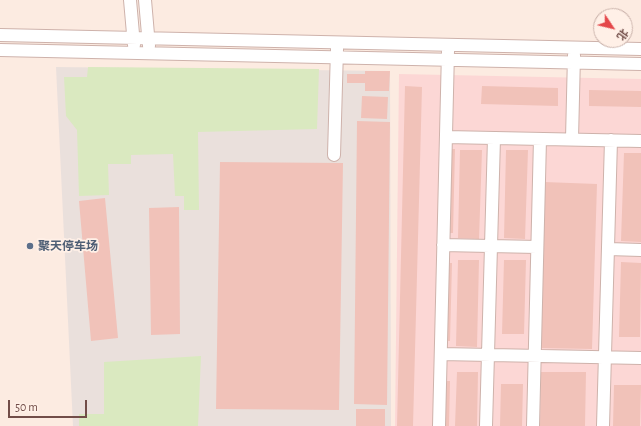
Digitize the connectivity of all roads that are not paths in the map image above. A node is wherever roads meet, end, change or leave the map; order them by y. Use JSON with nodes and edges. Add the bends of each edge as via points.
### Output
{"nodes":[{"id":1,"x":130,"y":0,"type":"edge"},
{"id":2,"x":145,"y":0,"type":"edge"},
{"id":3,"x":0,"y":35,"type":"edge"},
{"id":4,"x":134,"y":38,"type":"junction"},
{"id":5,"x":149,"y":38,"type":"junction"},
{"id":6,"x":337,"y":42,"type":"junction"},
{"id":7,"x":448,"y":44,"type":"junction"},
{"id":8,"x":574,"y":47,"type":"junction"},
{"id":9,"x":641,"y":48,"type":"edge"},
{"id":10,"x":0,"y":50,"type":"edge"},
{"id":11,"x":135,"y":53,"type":"junction"},
{"id":12,"x":150,"y":53,"type":"junction"},
{"id":13,"x":336,"y":57,"type":"junction"},
{"id":14,"x":448,"y":60,"type":"junction"},
{"id":15,"x":574,"y":62,"type":"junction"},
{"id":16,"x":641,"y":64,"type":"edge"},
{"id":17,"x":446,"y":137,"type":"junction"},
{"id":18,"x":494,"y":138,"type":"junction"},
{"id":19,"x":540,"y":139,"type":"junction"},
{"id":20,"x":572,"y":139,"type":"junction"},
{"id":21,"x":611,"y":140,"type":"junction"},
{"id":22,"x":641,"y":141,"type":"edge"},
{"id":23,"x":334,"y":155,"type":"dead end"},
{"id":24,"x":443,"y":245,"type":"junction"},
{"id":25,"x":491,"y":246,"type":"junction"},
{"id":26,"x":537,"y":247,"type":"junction"},
{"id":27,"x":608,"y":249,"type":"junction"},
{"id":28,"x":641,"y":250,"type":"edge"},
{"id":29,"x":441,"y":354,"type":"junction"},
{"id":30,"x":488,"y":355,"type":"junction"},
{"id":31,"x":535,"y":356,"type":"junction"},
{"id":32,"x":605,"y":357,"type":"junction"},
{"id":33,"x":641,"y":358,"type":"edge"},
{"id":34,"x":439,"y":426,"type":"edge"},
{"id":35,"x":486,"y":426,"type":"edge"},
{"id":36,"x":533,"y":426,"type":"edge"},
{"id":37,"x":603,"y":426,"type":"edge"}],
"edges":[{"from":1,"to":4,"type":"street"},
{"from":2,"to":5,"type":"street"},
{"from":3,"to":4,"type":"street"},
{"from":4,"to":5,"type":"street"},
{"from":4,"to":11,"type":"street"},
{"from":5,"to":6,"type":"street"},
{"from":5,"to":12,"type":"street"},
{"from":6,"to":7,"type":"street"},
{"from":6,"to":13,"type":"street"},
{"from":7,"to":8,"type":"street"},
{"from":7,"to":14,"type":"street"},
{"from":8,"to":9,"type":"street"},
{"from":8,"to":15,"type":"street"},
{"from":10,"to":11,"type":"street"},
{"from":11,"to":12,"type":"street"},
{"from":12,"to":13,"type":"street"},
{"from":13,"to":14,"type":"street"},
{"from":13,"to":23,"type":"street"},
{"from":14,"to":15,"type":"street"},
{"from":14,"to":17,"type":"street"},
{"from":15,"to":16,"type":"street"},
{"from":15,"to":20,"type":"street"},
{"from":17,"to":18,"type":"street"},
{"from":17,"to":24,"type":"street"},
{"from":18,"to":19,"type":"street"},
{"from":18,"to":25,"type":"street"},
{"from":19,"to":20,"type":"street"},
{"from":19,"to":26,"type":"street"},
{"from":20,"to":21,"type":"street"},
{"from":21,"to":22,"type":"street"},
{"from":21,"to":27,"type":"street"},
{"from":24,"to":25,"type":"street"},
{"from":24,"to":29,"type":"street"},
{"from":25,"to":26,"type":"street"},
{"from":25,"to":30,"type":"street"},
{"from":26,"to":31,"type":"street"},
{"from":27,"to":28,"type":"street"},
{"from":27,"to":32,"type":"street"},
{"from":29,"to":30,"type":"street"},
{"from":29,"to":34,"type":"street"},
{"from":30,"to":31,"type":"street"},
{"from":30,"to":35,"type":"street"},
{"from":31,"to":32,"type":"street"},
{"from":31,"to":36,"type":"street"},
{"from":32,"to":33,"type":"street"},
{"from":32,"to":37,"type":"street"}]}
